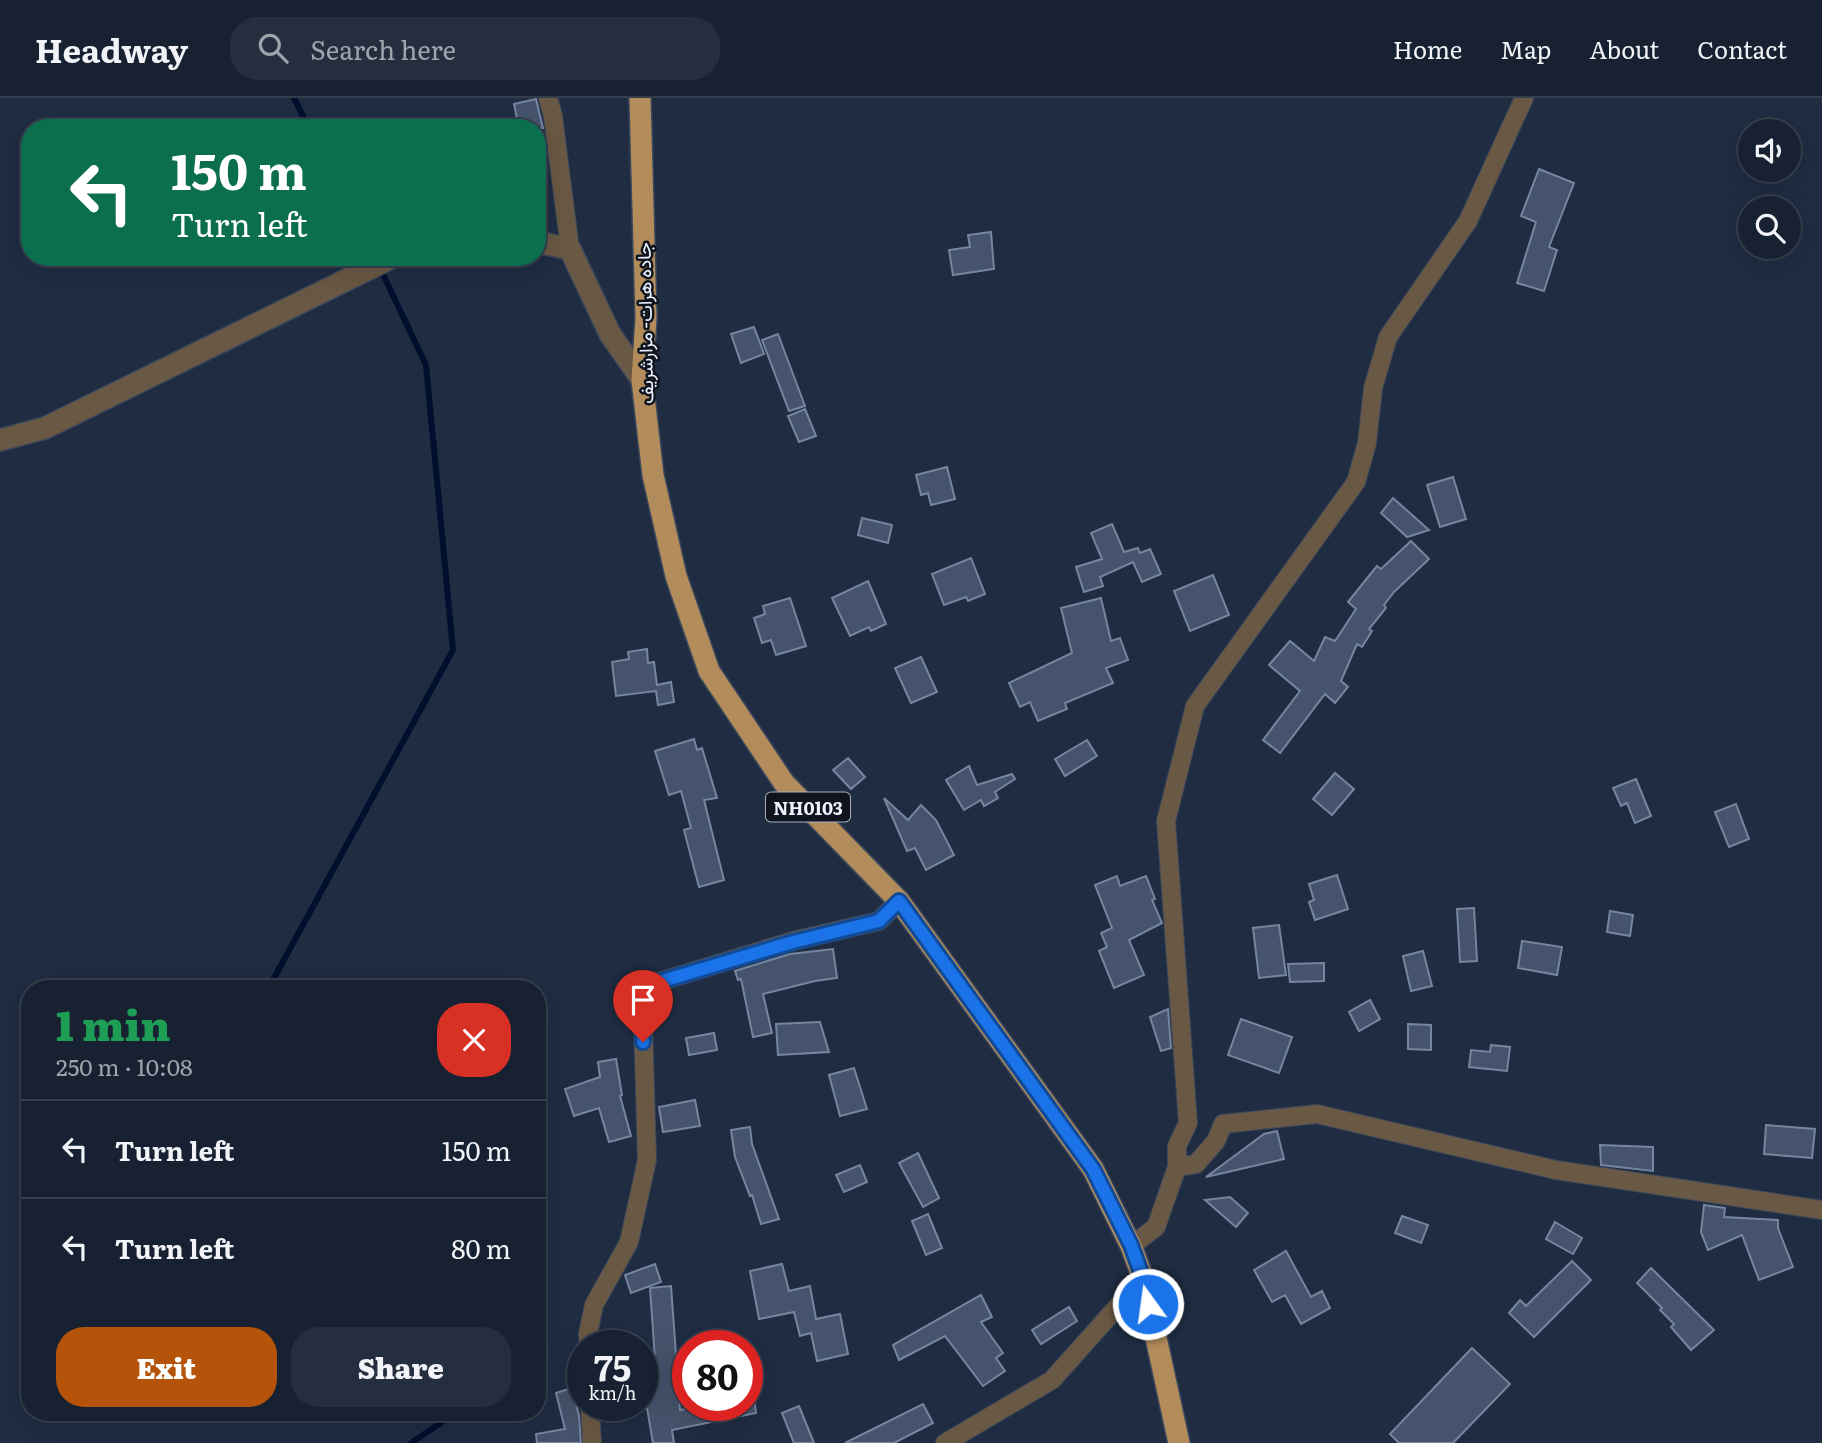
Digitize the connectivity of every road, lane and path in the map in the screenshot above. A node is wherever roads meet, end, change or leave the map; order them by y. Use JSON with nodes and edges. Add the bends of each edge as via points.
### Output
{"nodes":[{"id":1,"x":548,"y":98,"type":"edge"},
{"id":2,"x":640,"y":98,"type":"edge"},
{"id":3,"x":1524,"y":98,"type":"edge"},
{"id":4,"x":546,"y":244,"type":"edge"},
{"id":5,"x":570,"y":249,"type":"junction"},
{"id":6,"x":375,"y":266,"type":"edge"},
{"id":7,"x":642,"y":380,"type":"junction"},
{"id":8,"x":0,"y":440,"type":"edge"},
{"id":9,"x":899,"y":901,"type":"junction"},
{"id":10,"x":1177,"y":1167,"type":"junction"},
{"id":11,"x":1822,"y":1210,"type":"edge"},
{"id":12,"x":1131,"y":1245,"type":"junction"},
{"id":13,"x":1143,"y":1278,"type":"junction"},
{"id":14,"x":589,"y":1330,"type":"edge"},
{"id":15,"x":591,"y":1421,"type":"edge"},
{"id":16,"x":592,"y":1443,"type":"edge"},
{"id":17,"x":945,"y":1443,"type":"edge"},
{"id":18,"x":1179,"y":1443,"type":"edge"}],
"edges":[{"from":1,"to":5,"type":"street"},
{"from":2,"to":7,"type":"highway","name":"جاده هرات- مزارشریف","number":"NH0103","via":[[646,318]]},
{"from":3,"to":10,"type":"street","via":[[1468,221],[1388,337],[1373,388],[1367,443],[1356,482],[1195,706],[1166,821],[1188,1124],[1177,1146]]},
{"from":4,"to":5,"type":"street"},
{"from":5,"to":7,"type":"street","via":[[610,334]]},
{"from":6,"to":8,"type":"street","via":[[45,428]]},
{"from":7,"to":9,"type":"highway","name":"جاده هرات- مزارشریف","number":"NH0103","via":[[653,475],[673,564],[709,671],[785,783]]},
{"from":9,"to":12,"type":"highway","name":"جاده هرات- مزارشریف","number":"NH0103","via":[[1093,1169]]},
{"from":9,"to":14,"type":"street","via":[[879,921],[642,987],[647,1160],[629,1242],[594,1305]]},
{"from":10,"to":11,"type":"street","via":[[1196,1164],[1216,1142],[1223,1124],[1317,1114],[1556,1170]]},
{"from":10,"to":12,"type":"street","via":[[1156,1227]]},
{"from":12,"to":13,"type":"highway","name":"جاده هرات- مزارشریف","number":"NH0103"},
{"from":13,"to":17,"type":"street","via":[[1052,1380]]},
{"from":13,"to":18,"type":"highway","name":"جاده هرات- مزارشریف","number":"NH0103"},
{"from":15,"to":16,"type":"street"}]}
